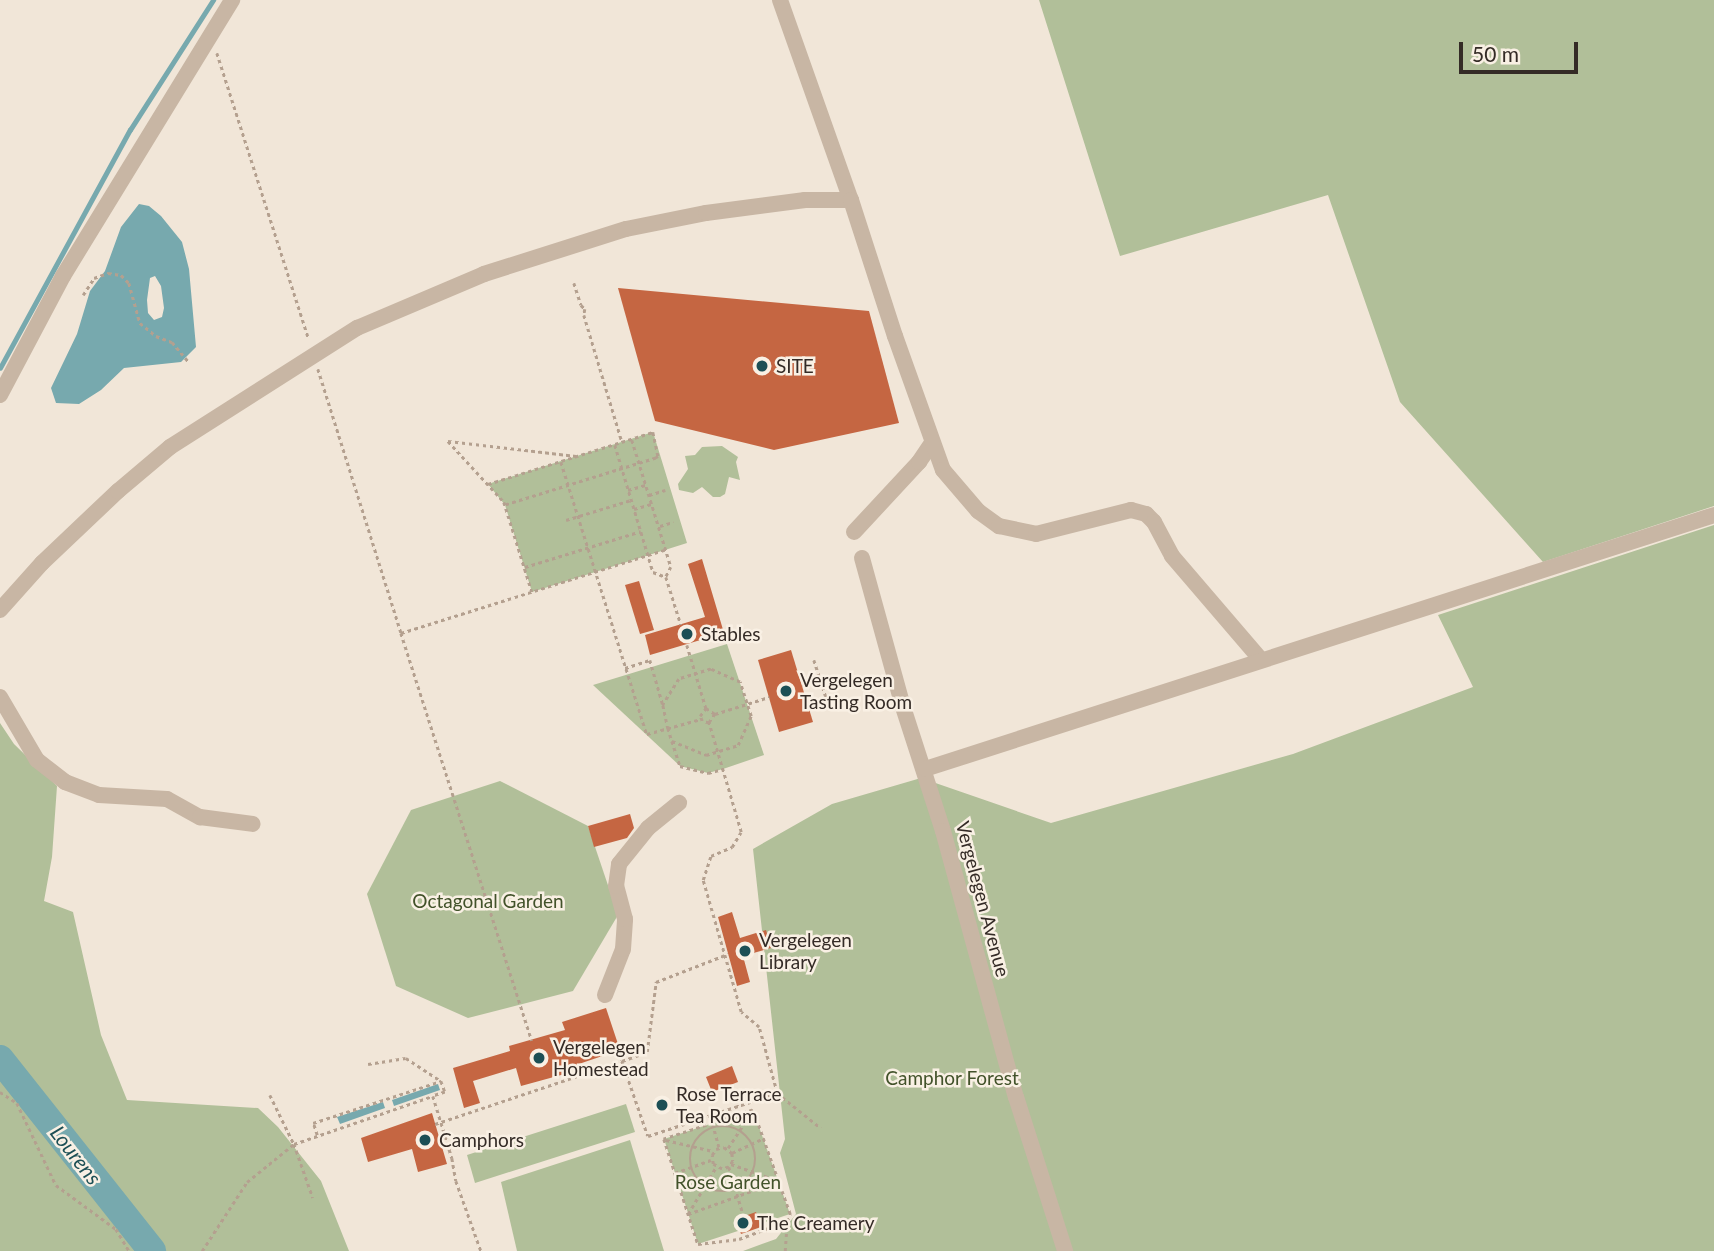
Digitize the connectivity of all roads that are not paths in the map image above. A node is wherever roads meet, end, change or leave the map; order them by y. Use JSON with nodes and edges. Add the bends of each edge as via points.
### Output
{"nodes":[{"id":1,"x":232,"y":0,"type":"edge"},
{"id":2,"x":780,"y":0,"type":"edge"},
{"id":3,"x":851,"y":200,"type":"junction"},
{"id":4,"x":0,"y":395,"type":"edge"},
{"id":5,"x":932,"y":443,"type":"junction"},
{"id":6,"x":1714,"y":515,"type":"edge"},
{"id":7,"x":854,"y":532,"type":"dead end"},
{"id":8,"x":862,"y":558,"type":"dead end"},
{"id":9,"x":0,"y":610,"type":"edge"},
{"id":10,"x":1261,"y":660,"type":"junction"},
{"id":11,"x":0,"y":696,"type":"edge"},
{"id":12,"x":925,"y":769,"type":"junction"},
{"id":13,"x":679,"y":803,"type":"dead end"},
{"id":14,"x":253,"y":824,"type":"dead end"},
{"id":15,"x":605,"y":995,"type":"dead end"},
{"id":16,"x":1065,"y":1251,"type":"edge"}],
"edges":[{"from":1,"to":4,"type":"street","via":[[62,276]]},
{"from":2,"to":3,"type":"street"},
{"from":3,"to":5,"type":"street"},
{"from":3,"to":9,"type":"street","via":[[805,200],[626,229],[555,249],[357,328],[170,447],[99,509]]},
{"from":5,"to":7,"type":"street"},
{"from":5,"to":10,"type":"street","via":[[943,470],[978,511],[1011,530],[1036,534],[1131,510],[1146,514],[1172,556]]},
{"from":6,"to":10,"type":"street"},
{"from":8,"to":12,"type":"street","name":"Vergelegen Avenue"},
{"from":10,"to":12,"type":"street"},
{"from":11,"to":14,"type":"street","via":[[37,760],[65,782],[99,796],[160,797],[200,817]]},
{"from":12,"to":16,"type":"street","name":"Vergelegen Avenue","via":[[1016,1097]]},
{"from":13,"to":15,"type":"street","via":[[648,828],[619,864],[616,886],[625,919],[623,950]]}]}
